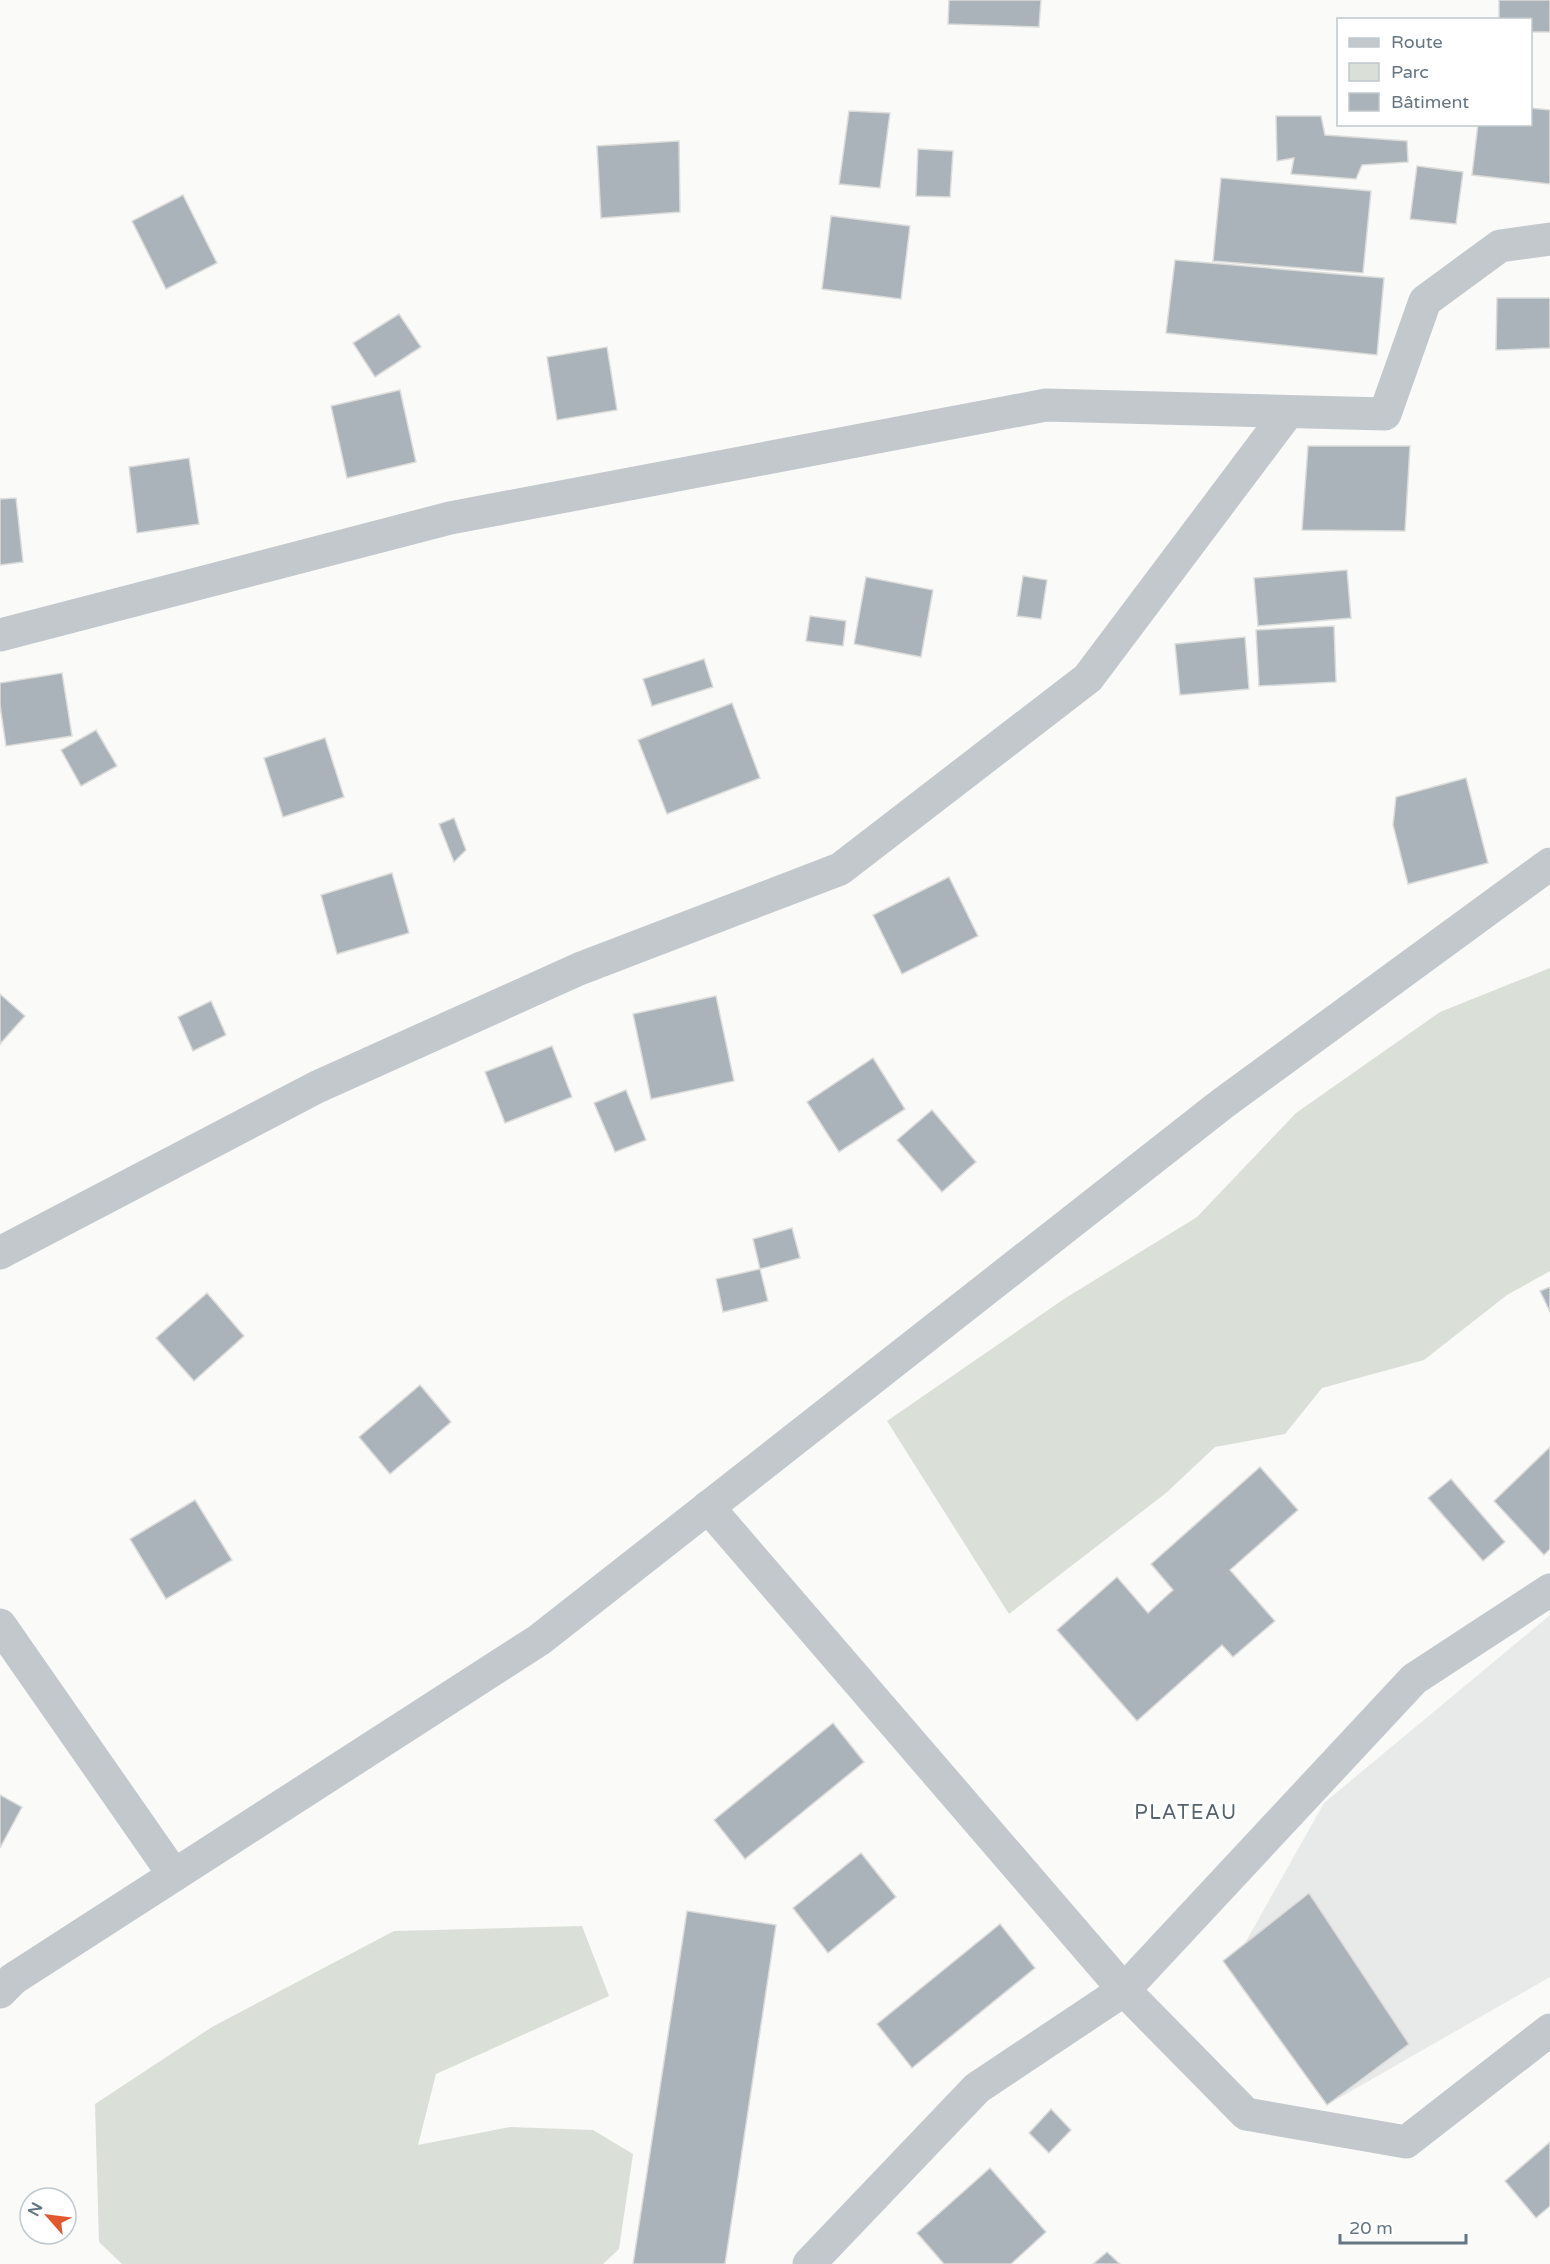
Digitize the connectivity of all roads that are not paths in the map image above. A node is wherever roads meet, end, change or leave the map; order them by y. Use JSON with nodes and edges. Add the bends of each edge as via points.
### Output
{"nodes":[{"id":1,"x":1550,"y":239,"type":"edge"},
{"id":2,"x":1288,"y":412,"type":"junction"},
{"id":3,"x":0,"y":635,"type":"edge"},
{"id":4,"x":1550,"y":864,"type":"edge"},
{"id":5,"x":0,"y":1253,"type":"edge"},
{"id":6,"x":708,"y":1507,"type":"junction"},
{"id":7,"x":1550,"y":1590,"type":"edge"},
{"id":8,"x":0,"y":1626,"type":"edge"},
{"id":9,"x":174,"y":1875,"type":"junction"},
{"id":10,"x":4,"y":1983,"type":"edge"},
{"id":11,"x":1124,"y":1990,"type":"junction"},
{"id":12,"x":1550,"y":2030,"type":"edge"},
{"id":13,"x":809,"y":2264,"type":"edge"}],
"edges":[{"from":1,"to":2,"type":"street","via":[[1500,246],[1425,301],[1385,414]]},
{"from":2,"to":3,"type":"street","via":[[1046,405],[450,518]]},
{"from":2,"to":5,"type":"street","via":[[1088,678],[840,869],[579,969],[317,1087]]},
{"from":4,"to":6,"type":"street","via":[[1222,1104]]},
{"from":6,"to":9,"type":"street","via":[[539,1640]]},
{"from":6,"to":11,"type":"street"},
{"from":7,"to":11,"type":"street","via":[[1414,1679]]},
{"from":8,"to":9,"type":"street"},
{"from":9,"to":10,"type":"street"},
{"from":11,"to":12,"type":"street","via":[[1246,2114],[1406,2142]]},
{"from":11,"to":13,"type":"street","via":[[977,2088]]}]}
